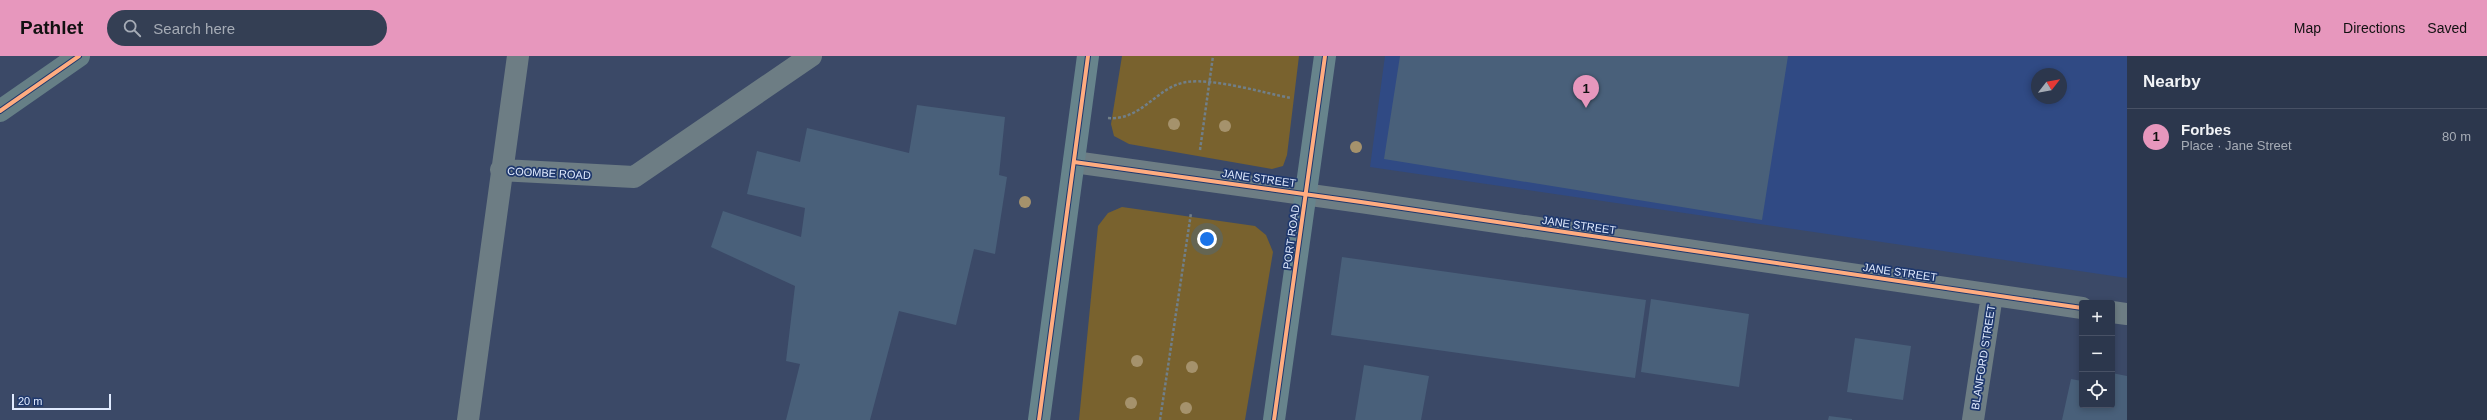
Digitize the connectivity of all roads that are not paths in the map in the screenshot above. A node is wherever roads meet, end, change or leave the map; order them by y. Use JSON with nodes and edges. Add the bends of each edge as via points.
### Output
{"nodes":[{"id":1,"x":79,"y":56,"type":"edge"},
{"id":2,"x":518,"y":56,"type":"edge"},
{"id":3,"x":811,"y":56,"type":"edge"},
{"id":4,"x":1088,"y":56,"type":"edge"},
{"id":5,"x":1325,"y":56,"type":"edge"},
{"id":6,"x":0,"y":110,"type":"edge"},
{"id":7,"x":1074,"y":162,"type":"junction"},
{"id":8,"x":501,"y":170,"type":"junction"},
{"id":9,"x":1306,"y":194,"type":"junction"},
{"id":10,"x":1992,"y":295,"type":"junction"},
{"id":11,"x":2079,"y":308,"type":"edge"},
{"id":12,"x":2115,"y":312,"type":"edge"},
{"id":13,"x":2127,"y":314,"type":"edge"},
{"id":14,"x":468,"y":420,"type":"edge"},
{"id":15,"x":1039,"y":420,"type":"edge"},
{"id":16,"x":1274,"y":420,"type":"edge"},
{"id":17,"x":1973,"y":420,"type":"edge"}],
"edges":[{"from":1,"to":6,"type":"main road"},
{"from":2,"to":8,"type":"street"},
{"from":3,"to":8,"type":"street","name":"COOMBE ROAD","via":[[634,177]]},
{"from":4,"to":7,"type":"highway"},
{"from":5,"to":9,"type":"highway","name":"PORT ROAD"},
{"from":7,"to":9,"type":"street","name":"JANE STREET"},
{"from":7,"to":15,"type":"highway"},
{"from":8,"to":14,"type":"street","name":"COOMBE ROAD"},
{"from":9,"to":10,"type":"street","name":"JANE STREET"},
{"from":9,"to":16,"type":"highway","name":"PORT ROAD"},
{"from":10,"to":11,"type":"street","name":"JANE STREET"},
{"from":10,"to":17,"type":"street","name":"BLANFORD STREET"},
{"from":12,"to":13,"type":"street"}]}
